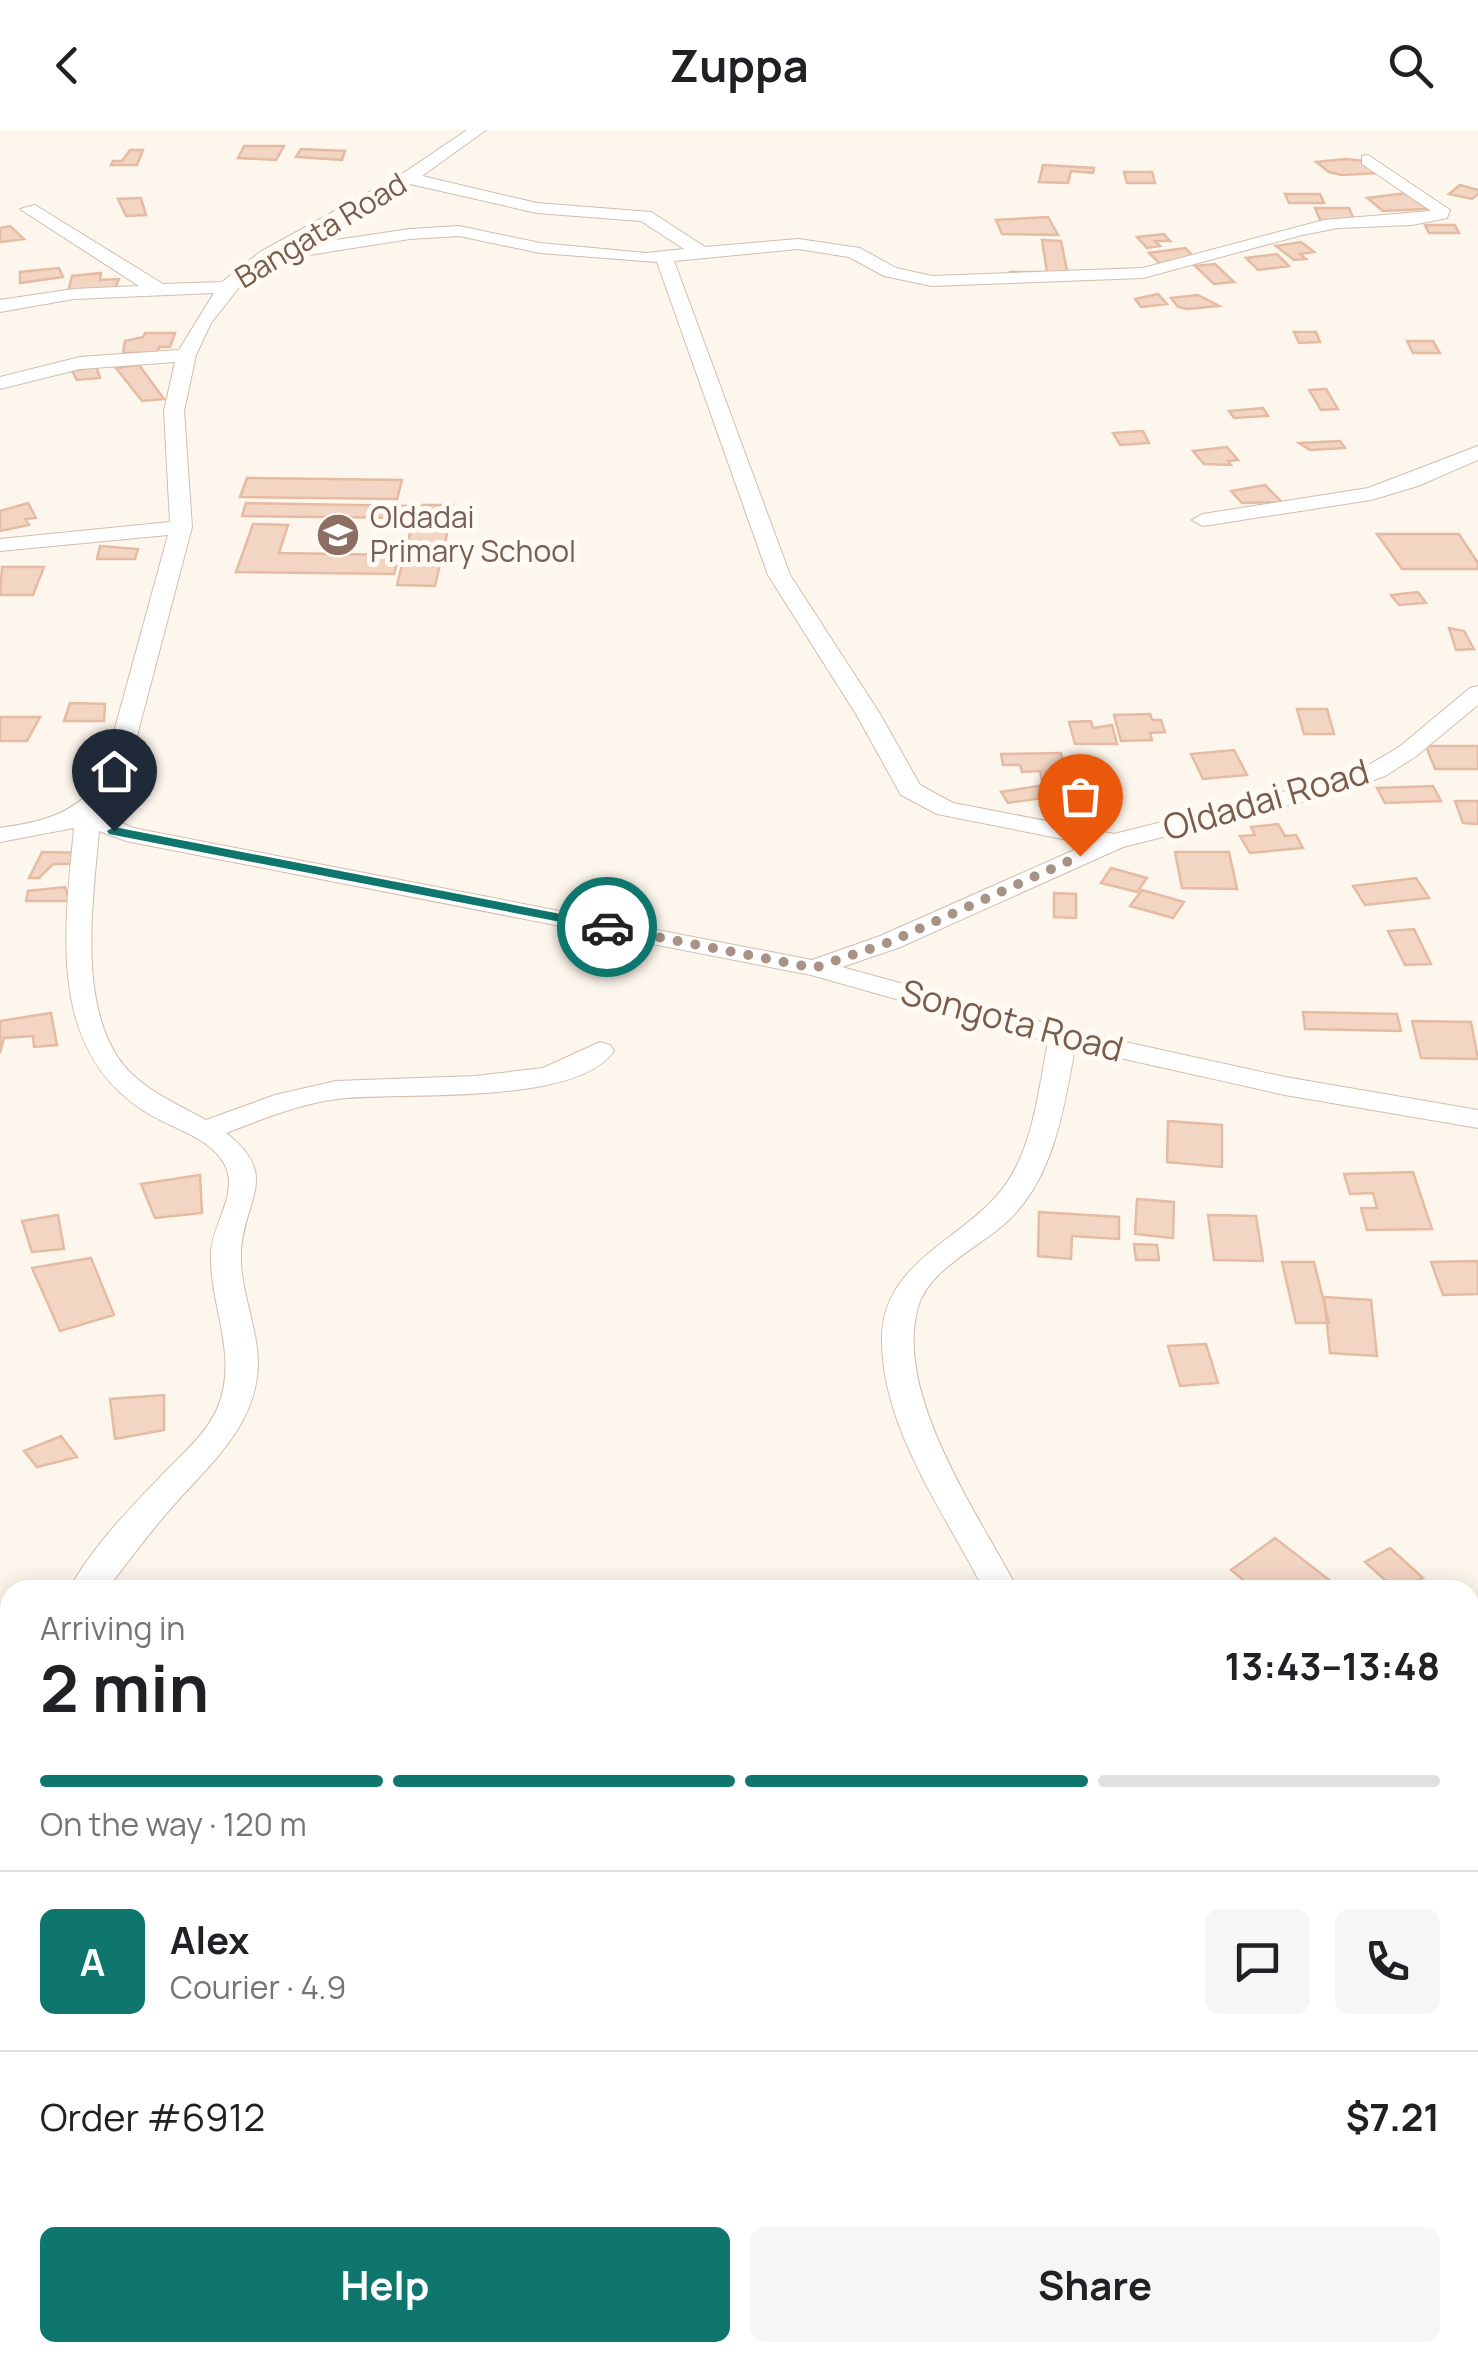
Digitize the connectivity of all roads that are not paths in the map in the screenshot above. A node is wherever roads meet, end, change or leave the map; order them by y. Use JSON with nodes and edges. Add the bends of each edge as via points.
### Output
{"nodes":[{"id":1,"x":478,"y":130,"type":"edge"},
{"id":2,"x":1368,"y":160,"type":"dead end"},
{"id":3,"x":408,"y":178,"type":"junction"},
{"id":4,"x":537,"y":208,"type":"junction"},
{"id":5,"x":29,"y":209,"type":"dead end"},
{"id":6,"x":480,"y":233,"type":"junction"},
{"id":7,"x":702,"y":252,"type":"junction"},
{"id":8,"x":266,"y":256,"type":"junction"},
{"id":9,"x":664,"y":257,"type":"junction"},
{"id":10,"x":227,"y":287,"type":"junction"},
{"id":11,"x":156,"y":288,"type":"junction"},
{"id":12,"x":0,"y":306,"type":"edge"},
{"id":13,"x":186,"y":354,"type":"junction"},
{"id":14,"x":0,"y":383,"type":"edge"},
{"id":15,"x":1478,"y":452,"type":"edge"},
{"id":16,"x":1203,"y":520,"type":"dead end"},
{"id":17,"x":181,"y":527,"type":"junction"},
{"id":18,"x":0,"y":545,"type":"edge"},
{"id":19,"x":1478,"y":692,"type":"edge"},
{"id":20,"x":95,"y":806,"type":"junction"},
{"id":21,"x":0,"y":835,"type":"edge"},
{"id":22,"x":1114,"y":842,"type":"junction"},
{"id":23,"x":814,"y":968,"type":"junction"},
{"id":24,"x":1062,"y":1038,"type":"junction"},
{"id":25,"x":600,"y":1051,"type":"dead end"},
{"id":26,"x":1478,"y":1119,"type":"edge"},
{"id":27,"x":203,"y":1131,"type":"junction"},
{"id":28,"x":94,"y":1580,"type":"edge"},
{"id":29,"x":997,"y":1580,"type":"edge"}],
"edges":[{"from":1,"to":3,"type":"street","name":"Bangata Road"},
{"from":2,"to":7,"type":"street","via":[[1440,214],[1325,224],[1178,267],[1124,274],[932,281],[890,272],[854,252],[814,246]]},
{"from":3,"to":4,"type":"street"},
{"from":3,"to":8,"type":"street","name":"Bangata Road"},
{"from":4,"to":6,"type":"street"},
{"from":4,"to":7,"type":"street","via":[[646,216]]},
{"from":5,"to":11,"type":"street"},
{"from":6,"to":8,"type":"street","via":[[410,234]]},
{"from":6,"to":9,"type":"street","via":[[540,248]]},
{"from":7,"to":9,"type":"street"},
{"from":8,"to":10,"type":"street","name":"Bangata Road"},
{"from":9,"to":22,"type":"street","via":[[779,575],[910,790],[946,809]]},
{"from":10,"to":11,"type":"street"},
{"from":10,"to":13,"type":"street","name":"Bangata Road"},
{"from":11,"to":12,"type":"street"},
{"from":13,"to":14,"type":"street","via":[[80,363]]},
{"from":13,"to":17,"type":"street","name":"Bangata Road","via":[[174,411]]},
{"from":15,"to":16,"type":"street","via":[[1371,494]]},
{"from":17,"to":18,"type":"street"},
{"from":17,"to":20,"type":"street","name":"Bangata Road","via":[[112,785]]},
{"from":19,"to":22,"type":"street","name":"Oldadai Road","via":[[1376,772]]},
{"from":20,"to":21,"type":"street","via":[[47,828]]},
{"from":20,"to":23,"type":"street","name":"Songota Road","via":[[105,825],[126,834]]},
{"from":20,"to":27,"type":"street","via":[[79,981],[84,1012],[100,1052],[122,1079],[148,1102]]},
{"from":22,"to":23,"type":"street","name":"Oldadai Road","via":[[890,942]]},
{"from":23,"to":24,"type":"street","name":"Songota Road"},
{"from":24,"to":26,"type":"street","name":"Songota Road"},
{"from":24,"to":29,"type":"street","via":[[1044,1133],[1022,1183],[1002,1211],[928,1264],[903,1308],[899,1336],[902,1375],[918,1423]]},
{"from":25,"to":27,"type":"street","via":[[578,1067],[516,1080],[333,1090]]},
{"from":27,"to":28,"type":"street","via":[[238,1164],[243,1180],[226,1242],[240,1388],[206,1454]]}]}
